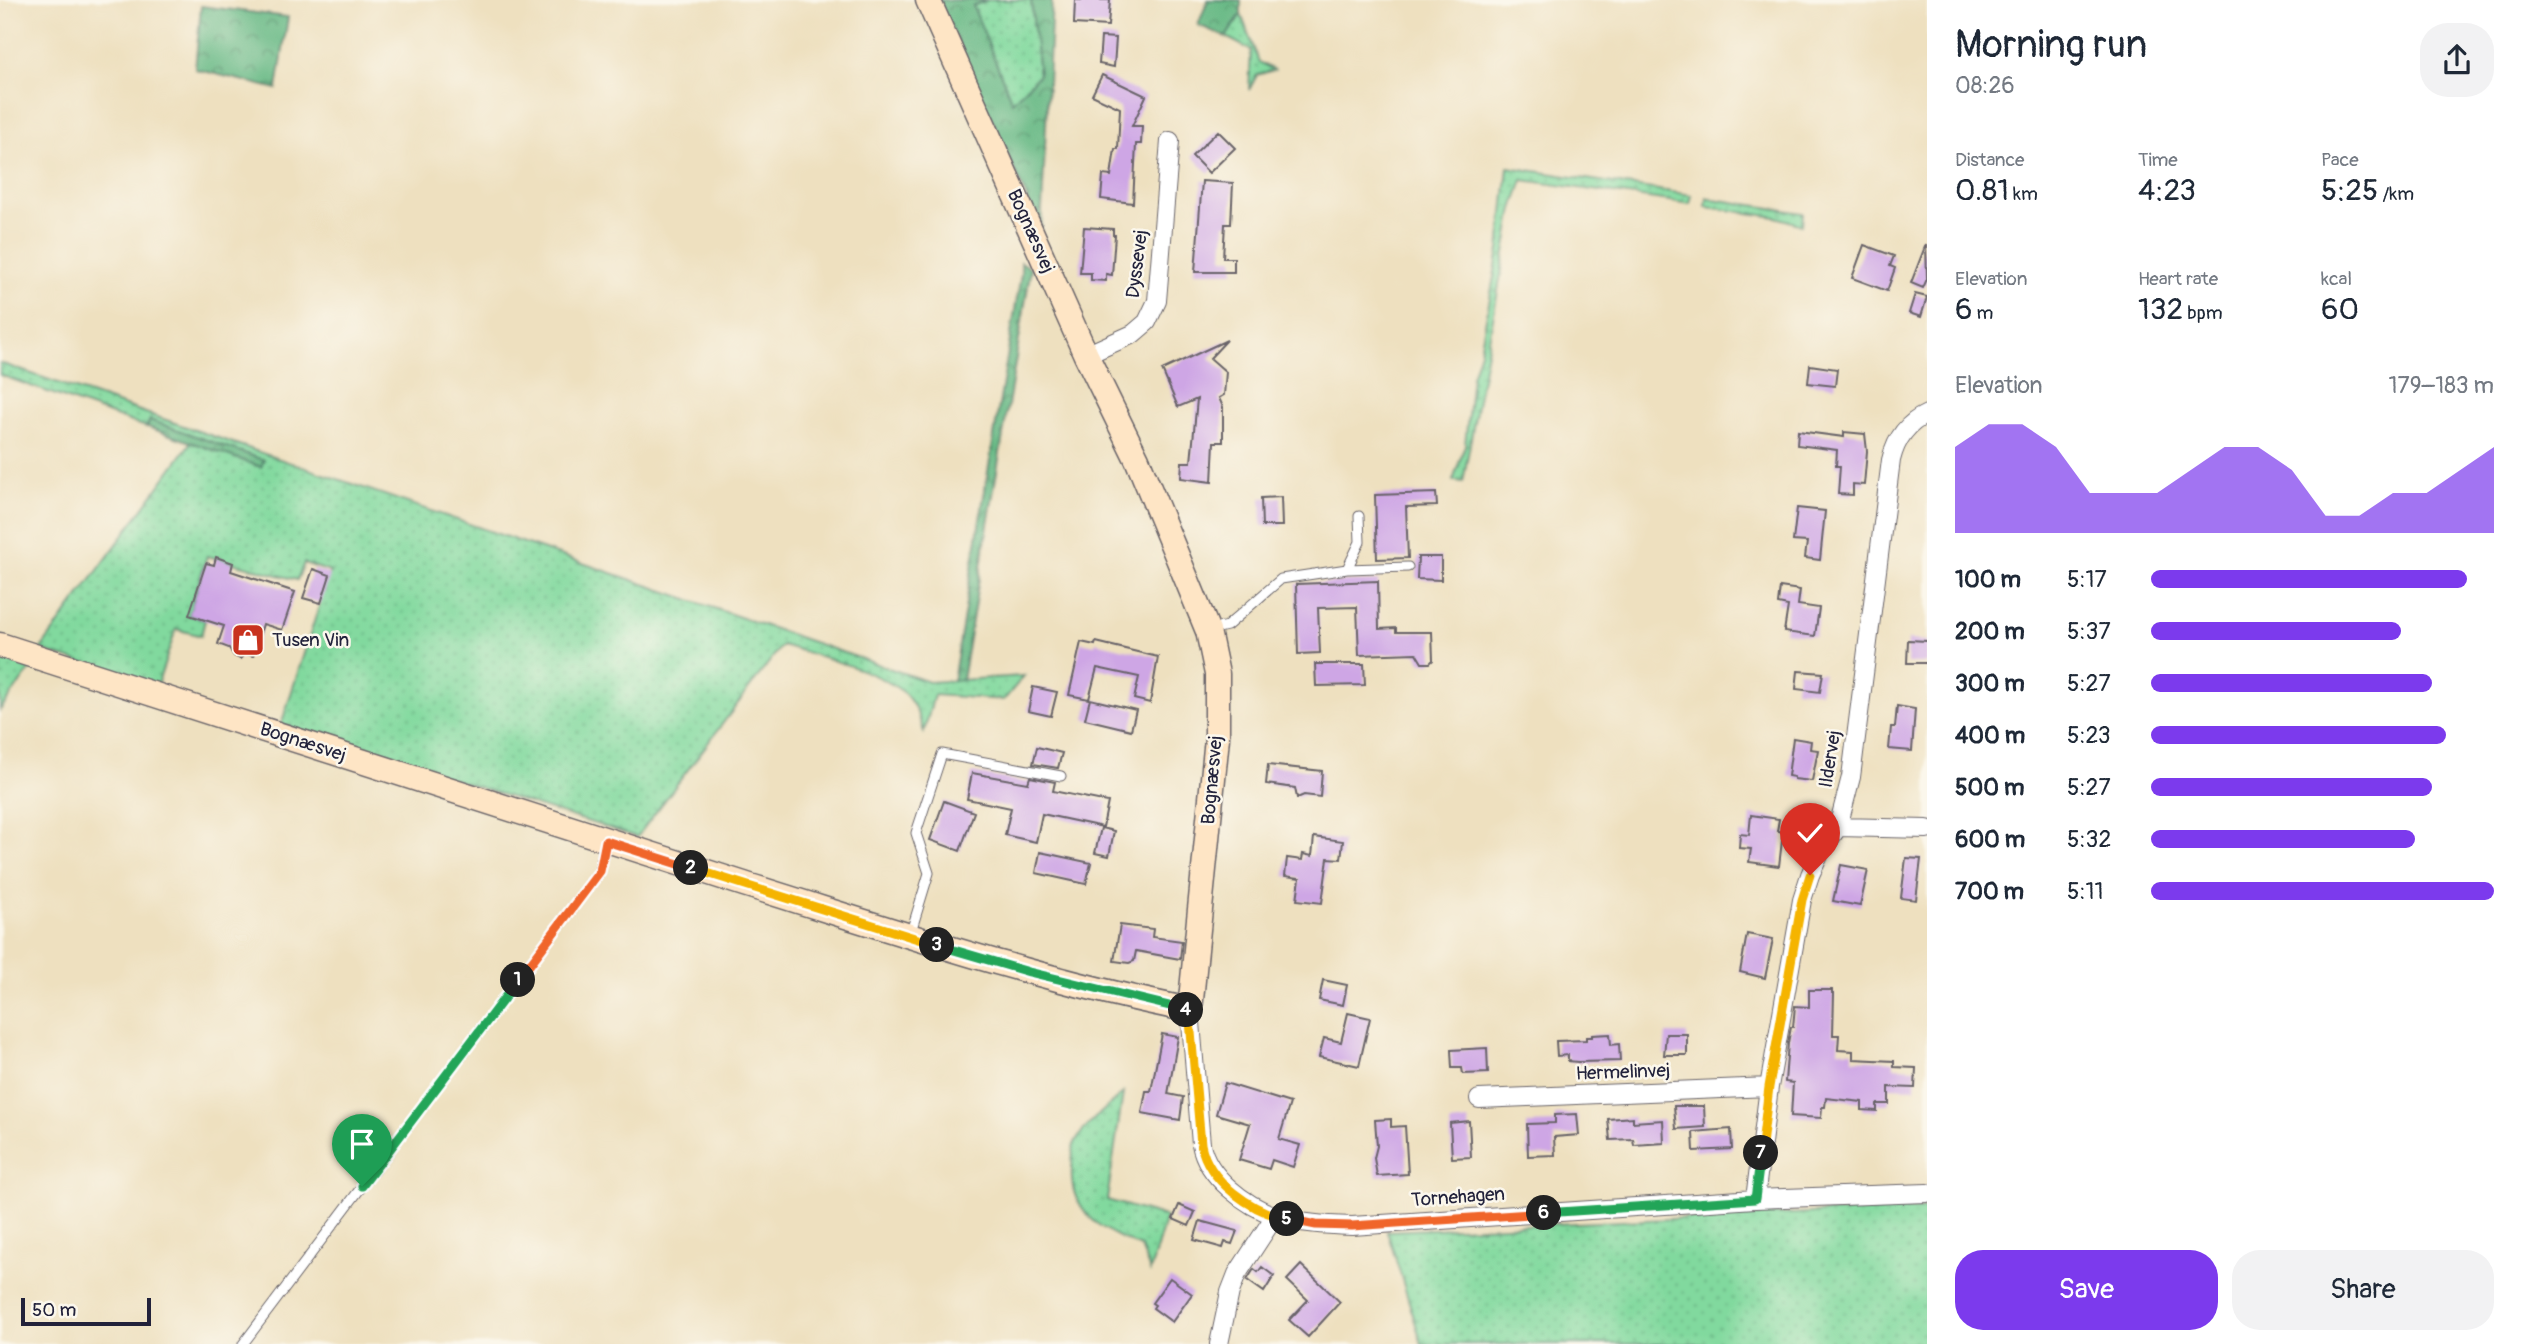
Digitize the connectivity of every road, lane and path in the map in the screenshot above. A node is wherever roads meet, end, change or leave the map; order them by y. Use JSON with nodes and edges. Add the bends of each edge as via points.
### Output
{"nodes":[{"id":1,"x":928,"y":0,"type":"edge"},
{"id":2,"x":1170,"y":141,"type":"dead end"},
{"id":3,"x":1086,"y":355,"type":"junction"},
{"id":4,"x":1927,"y":414,"type":"edge"},
{"id":5,"x":1359,"y":516,"type":"dead end"},
{"id":6,"x":1408,"y":567,"type":"dead end"},
{"id":7,"x":1348,"y":569,"type":"junction"},
{"id":8,"x":1208,"y":631,"type":"junction"},
{"id":9,"x":0,"y":645,"type":"edge"},
{"id":10,"x":1061,"y":776,"type":"dead end"},
{"id":11,"x":1838,"y":827,"type":"junction"},
{"id":12,"x":1927,"y":830,"type":"edge"},
{"id":13,"x":606,"y":841,"type":"junction"},
{"id":14,"x":910,"y":936,"type":"junction"},
{"id":15,"x":1189,"y":1010,"type":"junction"},
{"id":16,"x":1769,"y":1087,"type":"junction"},
{"id":17,"x":1479,"y":1099,"type":"dead end"},
{"id":18,"x":1927,"y":1193,"type":"edge"},
{"id":19,"x":1755,"y":1199,"type":"junction"},
{"id":20,"x":1275,"y":1216,"type":"junction"},
{"id":21,"x":243,"y":1344,"type":"edge"},
{"id":22,"x":1219,"y":1344,"type":"edge"}],
"edges":[{"from":1,"to":3,"type":"street","name":"Bognæsvej"},
{"from":2,"to":3,"type":"street","name":"Dyssevej","via":[[1157,301],[1147,322],[1133,334]]},
{"from":3,"to":8,"type":"street","name":"Bognæsvej","via":[[1137,459]]},
{"from":4,"to":11,"type":"street","name":"Ildervej","via":[[1915,419],[1899,437],[1891,460],[1851,777]]},
{"from":5,"to":7,"type":"lane","via":[[1360,542]]},
{"from":6,"to":7,"type":"lane"},
{"from":7,"to":8,"type":"lane","via":[[1281,579],[1227,626]]},
{"from":8,"to":15,"type":"street","name":"Bognæsvej","via":[[1217,674],[1217,738]]},
{"from":9,"to":13,"type":"street","name":"Bognæsvej"},
{"from":10,"to":14,"type":"lane","via":[[942,754],[916,834],[929,873]]},
{"from":11,"to":12,"type":"street"},
{"from":11,"to":16,"type":"street","name":"Ildervej","via":[[1820,853],[1802,900]]},
{"from":13,"to":14,"type":"street","name":"Bognæsvej"},
{"from":13,"to":21,"type":"lane","via":[[600,871]]},
{"from":14,"to":15,"type":"street","name":"Bognæsvej","via":[[1029,972]]},
{"from":15,"to":20,"type":"street","name":"Tornehagen","via":[[1206,1160],[1222,1183]]},
{"from":16,"to":17,"type":"street","name":"Hermelinvej"},
{"from":16,"to":19,"type":"street","name":"Ildervej"},
{"from":18,"to":19,"type":"street","name":"Tornehagen"},
{"from":19,"to":20,"type":"street","name":"Tornehagen","via":[[1352,1226],[1316,1225]]},
{"from":20,"to":22,"type":"street","via":[[1237,1274]]}]}
